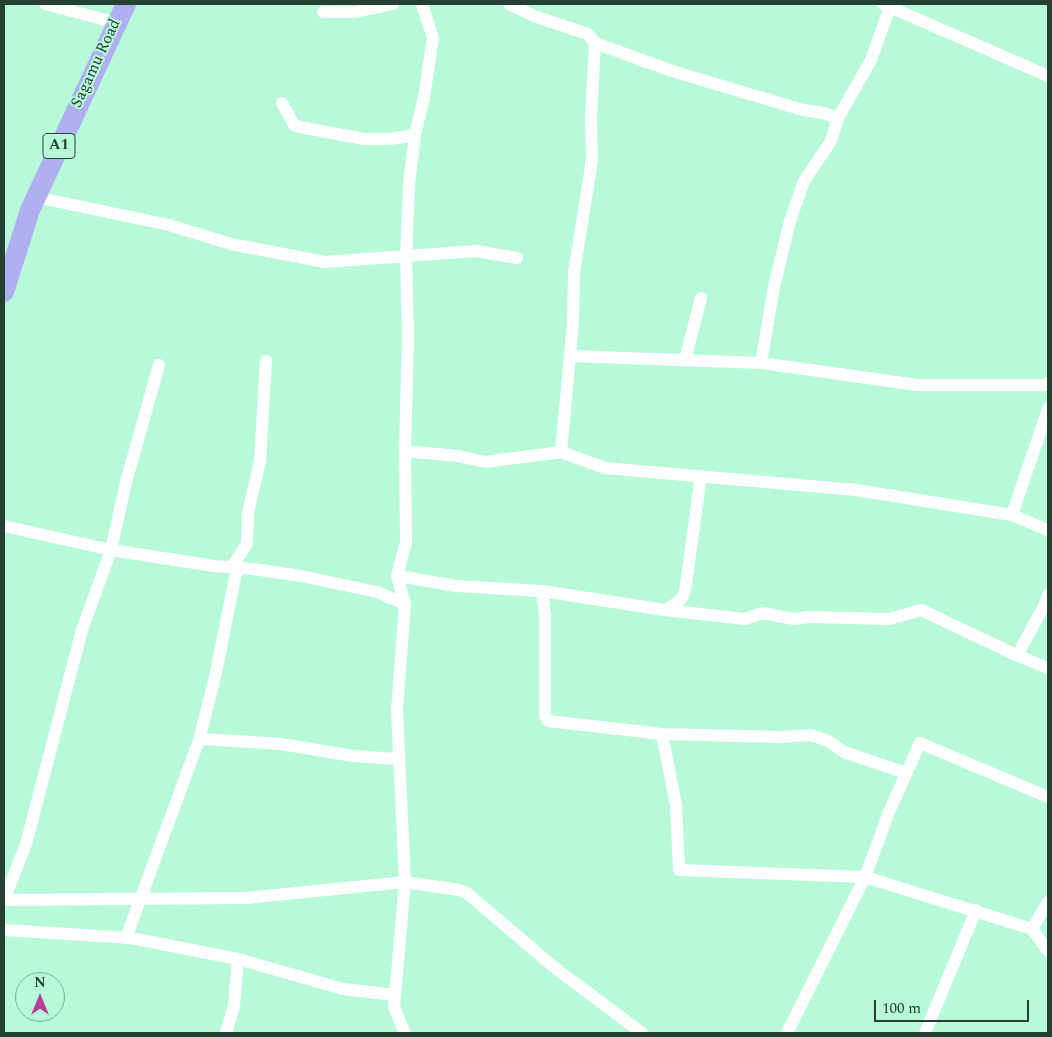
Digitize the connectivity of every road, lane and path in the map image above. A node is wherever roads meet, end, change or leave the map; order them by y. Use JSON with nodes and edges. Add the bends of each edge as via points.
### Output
{"nodes":[{"id":1,"x":45,"y":4,"type":"edge"},
{"id":2,"x":126,"y":4,"type":"edge"},
{"id":3,"x":393,"y":4,"type":"edge"},
{"id":4,"x":422,"y":4,"type":"edge"},
{"id":5,"x":510,"y":4,"type":"edge"},
{"id":6,"x":887,"y":5,"type":"edge"},
{"id":7,"x":323,"y":12,"type":"dead end"},
{"id":8,"x":117,"y":23,"type":"junction"},
{"id":9,"x":595,"y":43,"type":"junction"},
{"id":10,"x":1048,"y":76,"type":"edge"},
{"id":11,"x":282,"y":102,"type":"dead end"},
{"id":12,"x":838,"y":118,"type":"junction"},
{"id":13,"x":415,"y":135,"type":"junction"},
{"id":14,"x":35,"y":198,"type":"junction"},
{"id":15,"x":406,"y":256,"type":"junction"},
{"id":16,"x":517,"y":258,"type":"dead end"},
{"id":17,"x":4,"y":292,"type":"edge"},
{"id":18,"x":701,"y":298,"type":"dead end"},
{"id":19,"x":570,"y":356,"type":"junction"},
{"id":20,"x":266,"y":360,"type":"dead end"},
{"id":21,"x":685,"y":360,"type":"junction"},
{"id":22,"x":760,"y":363,"type":"junction"},
{"id":23,"x":159,"y":365,"type":"dead end"},
{"id":24,"x":1047,"y":386,"type":"edge"},
{"id":25,"x":1048,"y":409,"type":"edge"},
{"id":26,"x":405,"y":451,"type":"junction"},
{"id":27,"x":560,"y":452,"type":"junction"},
{"id":28,"x":701,"y":476,"type":"junction"},
{"id":29,"x":1012,"y":515,"type":"junction"},
{"id":30,"x":4,"y":526,"type":"edge"},
{"id":31,"x":1048,"y":530,"type":"edge"},
{"id":32,"x":111,"y":550,"type":"junction"},
{"id":33,"x":235,"y":567,"type":"junction"},
{"id":34,"x":397,"y":576,"type":"junction"},
{"id":35,"x":542,"y":591,"type":"junction"},
{"id":36,"x":1048,"y":595,"type":"edge"},
{"id":37,"x":405,"y":604,"type":"junction"},
{"id":38,"x":665,"y":610,"type":"junction"},
{"id":39,"x":1016,"y":655,"type":"junction"},
{"id":40,"x":1048,"y":668,"type":"edge"},
{"id":41,"x":662,"y":734,"type":"junction"},
{"id":42,"x":199,"y":740,"type":"junction"},
{"id":43,"x":398,"y":759,"type":"junction"},
{"id":44,"x":906,"y":773,"type":"junction"},
{"id":45,"x":1048,"y":797,"type":"edge"},
{"id":46,"x":865,"y":877,"type":"junction"},
{"id":47,"x":405,"y":882,"type":"junction"},
{"id":48,"x":140,"y":899,"type":"junction"},
{"id":49,"x":4,"y":900,"type":"edge"},
{"id":50,"x":1048,"y":902,"type":"edge"},
{"id":51,"x":976,"y":910,"type":"junction"},
{"id":52,"x":1032,"y":929,"type":"junction"},
{"id":53,"x":4,"y":930,"type":"edge"},
{"id":54,"x":126,"y":938,"type":"junction"},
{"id":55,"x":1048,"y":951,"type":"edge"},
{"id":56,"x":238,"y":959,"type":"junction"},
{"id":57,"x":395,"y":995,"type":"junction"},
{"id":58,"x":226,"y":1033,"type":"edge"},
{"id":59,"x":405,"y":1033,"type":"edge"},
{"id":60,"x":642,"y":1033,"type":"edge"},
{"id":61,"x":787,"y":1033,"type":"edge"},
{"id":62,"x":925,"y":1033,"type":"edge"}],
"edges":[{"from":1,"to":8,"type":"street"},
{"from":2,"to":8,"type":"highway","name":"Sagamu Road","number":"A1"},
{"from":3,"to":7,"type":"street","via":[[355,12]]},
{"from":4,"to":13,"type":"street","via":[[433,38]]},
{"from":5,"to":9,"type":"street","via":[[534,16],[588,34]]},
{"from":6,"to":10,"type":"street"},
{"from":6,"to":12,"type":"street","via":[[871,60]]},
{"from":8,"to":14,"type":"highway","name":"Sagamu Road","number":"A1"},
{"from":9,"to":12,"type":"street","via":[[736,91]]},
{"from":9,"to":19,"type":"street","via":[[592,160],[574,273]]},
{"from":11,"to":13,"type":"street","via":[[294,125],[300,127],[364,139]]},
{"from":12,"to":22,"type":"street","via":[[831,141],[804,181],[790,221]]},
{"from":13,"to":15,"type":"street"},
{"from":14,"to":15,"type":"street","via":[[168,225],[231,244],[325,262]]},
{"from":14,"to":17,"type":"highway","name":"Sagamu Road","number":"A1"},
{"from":15,"to":16,"type":"street","via":[[476,251]]},
{"from":15,"to":26,"type":"street"},
{"from":18,"to":21,"type":"street"},
{"from":19,"to":21,"type":"street"},
{"from":19,"to":27,"type":"street"},
{"from":20,"to":33,"type":"street","via":[[260,461],[248,513],[247,544]]},
{"from":21,"to":22,"type":"street"},
{"from":22,"to":24,"type":"street","via":[[917,385]]},
{"from":23,"to":32,"type":"street","via":[[126,482]]},
{"from":25,"to":29,"type":"street"},
{"from":26,"to":27,"type":"street","via":[[485,462]]},
{"from":26,"to":34,"type":"street","via":[[406,542]]},
{"from":27,"to":28,"type":"street","via":[[605,468]]},
{"from":28,"to":29,"type":"street","via":[[856,490]]},
{"from":28,"to":38,"type":"street","via":[[684,591],[678,602]]},
{"from":29,"to":31,"type":"street"},
{"from":30,"to":32,"type":"street"},
{"from":32,"to":33,"type":"street"},
{"from":32,"to":49,"type":"street","via":[[82,630],[26,844]]},
{"from":33,"to":37,"type":"street","via":[[301,576],[376,592]]},
{"from":33,"to":42,"type":"street","via":[[215,676]]},
{"from":34,"to":35,"type":"street","via":[[457,586]]},
{"from":34,"to":37,"type":"street"},
{"from":35,"to":38,"type":"street"},
{"from":35,"to":41,"type":"street","via":[[545,716],[548,720]]},
{"from":36,"to":39,"type":"street"},
{"from":37,"to":43,"type":"street","via":[[397,710]]},
{"from":38,"to":39,"type":"street","via":[[745,619],[762,613],[794,619],[889,619],[921,610]]},
{"from":39,"to":40,"type":"street"},
{"from":41,"to":44,"type":"street","via":[[811,735],[844,752]]},
{"from":41,"to":46,"type":"street","via":[[676,805],[679,870]]},
{"from":42,"to":43,"type":"street","via":[[281,744],[353,756]]},
{"from":42,"to":48,"type":"street"},
{"from":43,"to":47,"type":"street"},
{"from":44,"to":45,"type":"street","via":[[920,743]]},
{"from":44,"to":46,"type":"street"},
{"from":46,"to":51,"type":"street"},
{"from":46,"to":61,"type":"street"},
{"from":47,"to":48,"type":"street","via":[[246,898]]},
{"from":47,"to":57,"type":"street"},
{"from":47,"to":60,"type":"street","via":[[467,893],[554,968]]},
{"from":48,"to":49,"type":"street"},
{"from":48,"to":54,"type":"street"},
{"from":50,"to":52,"type":"street"},
{"from":51,"to":52,"type":"street"},
{"from":51,"to":62,"type":"street"},
{"from":52,"to":55,"type":"street"},
{"from":53,"to":54,"type":"street"},
{"from":54,"to":56,"type":"street"},
{"from":56,"to":57,"type":"street","via":[[343,989]]},
{"from":56,"to":58,"type":"street","via":[[234,1006]]},
{"from":57,"to":59,"type":"street","via":[[394,1007]]}]}
